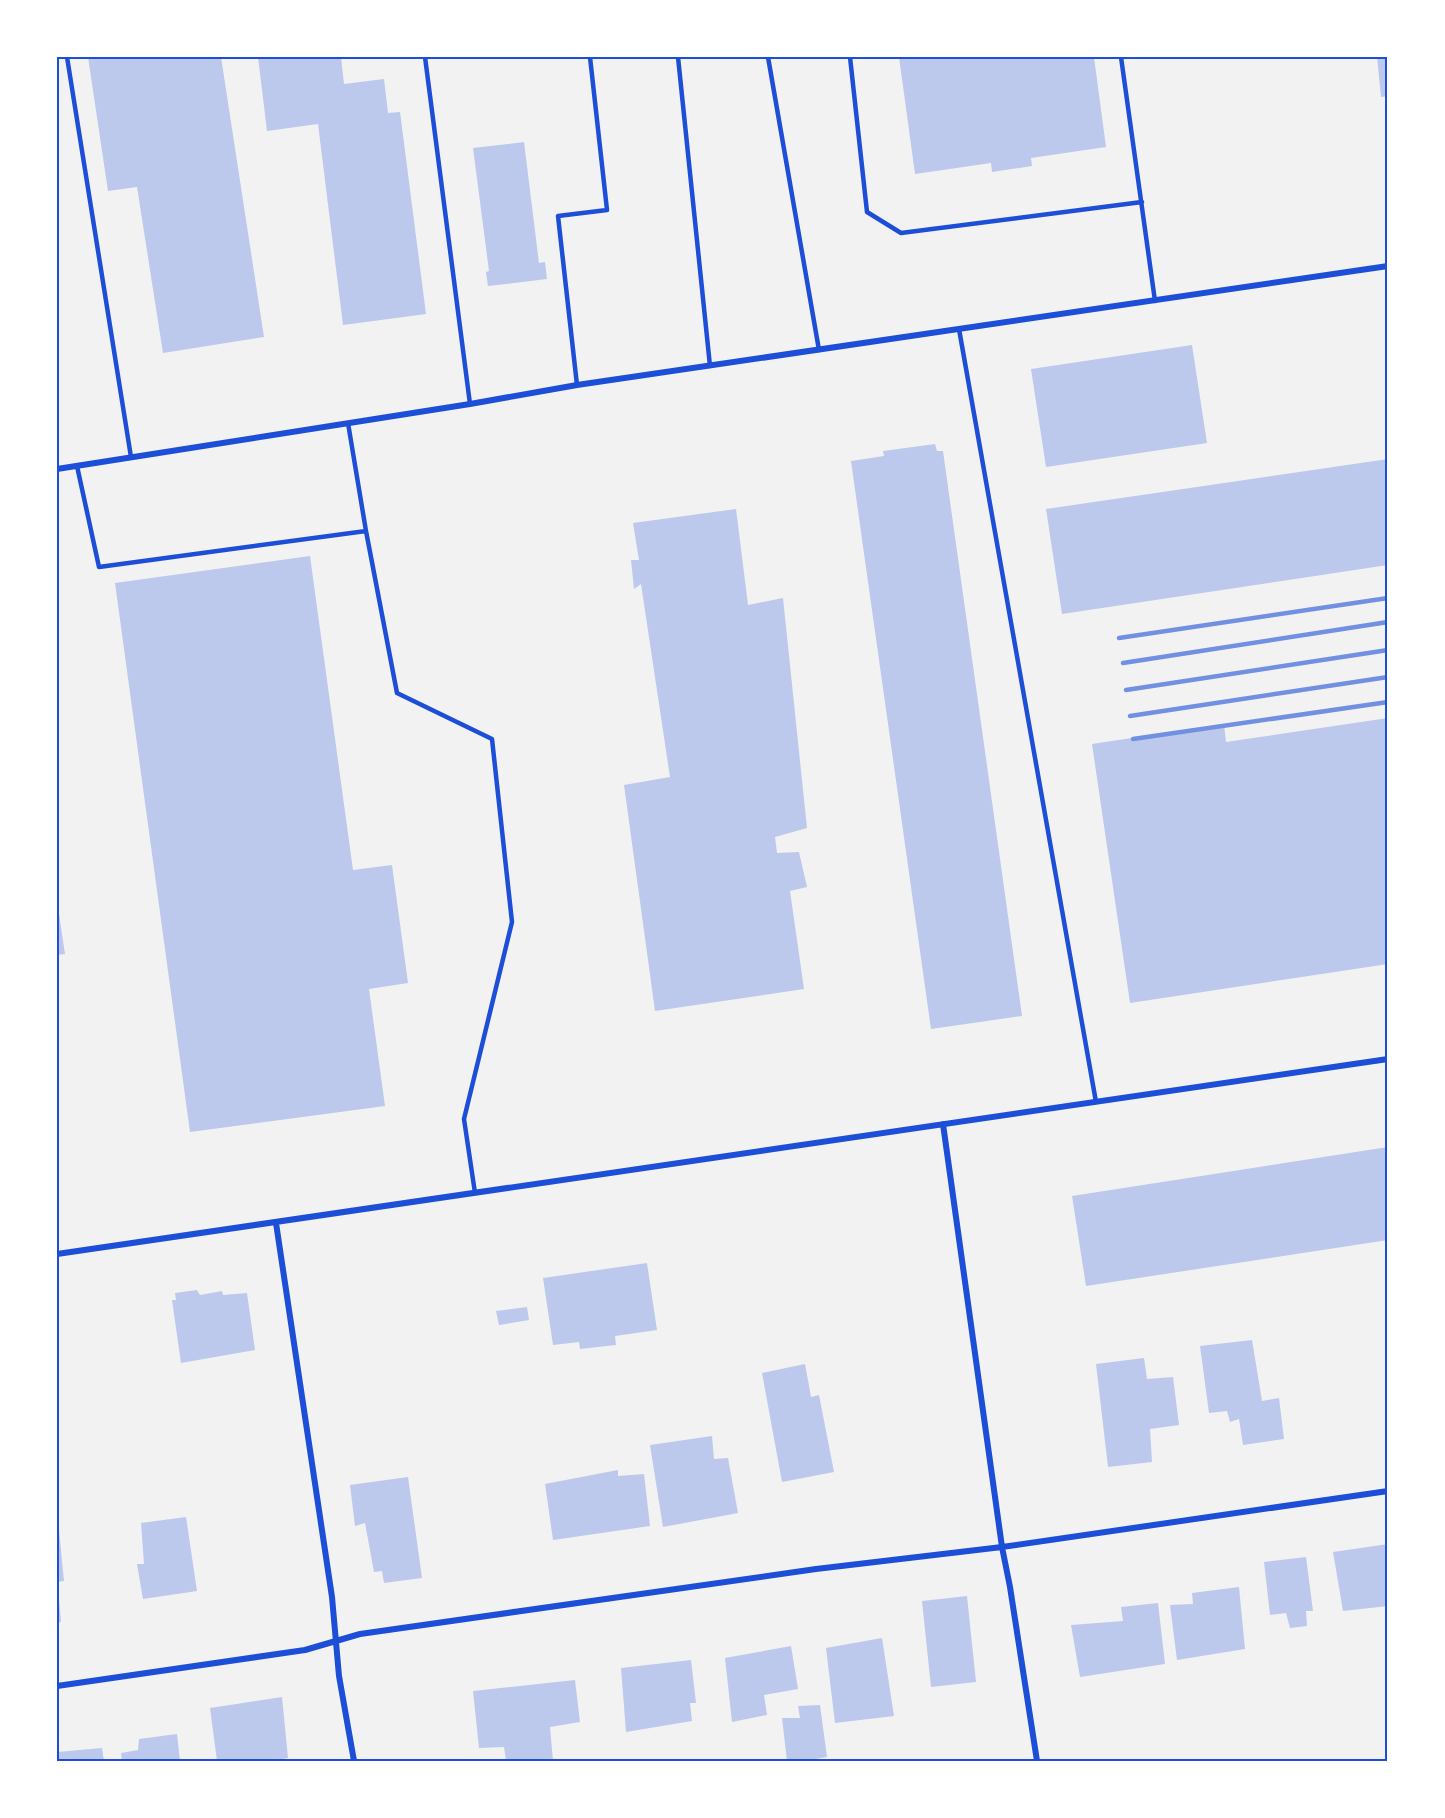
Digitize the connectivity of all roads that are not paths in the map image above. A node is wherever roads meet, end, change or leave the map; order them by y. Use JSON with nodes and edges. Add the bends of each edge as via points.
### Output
{"nodes":[{"id":1,"x":67,"y":57,"type":"edge"},
{"id":2,"x":425,"y":57,"type":"edge"},
{"id":3,"x":590,"y":57,"type":"edge"},
{"id":4,"x":678,"y":57,"type":"edge"},
{"id":5,"x":768,"y":57,"type":"edge"},
{"id":6,"x":850,"y":57,"type":"edge"},
{"id":7,"x":1121,"y":57,"type":"edge"},
{"id":8,"x":1142,"y":202,"type":"junction"},
{"id":9,"x":1388,"y":266,"type":"edge"},
{"id":10,"x":1155,"y":301,"type":"junction"},
{"id":11,"x":959,"y":329,"type":"junction"},
{"id":12,"x":819,"y":350,"type":"junction"},
{"id":13,"x":710,"y":366,"type":"junction"},
{"id":14,"x":578,"y":385,"type":"junction"},
{"id":15,"x":471,"y":404,"type":"junction"},
{"id":16,"x":348,"y":423,"type":"junction"},
{"id":17,"x":131,"y":457,"type":"junction"},
{"id":18,"x":77,"y":466,"type":"junction"},
{"id":19,"x":57,"y":469,"type":"edge"},
{"id":20,"x":366,"y":531,"type":"junction"},
{"id":21,"x":1388,"y":1059,"type":"edge"},
{"id":22,"x":1096,"y":1102,"type":"junction"},
{"id":23,"x":943,"y":1124,"type":"junction"},
{"id":24,"x":475,"y":1193,"type":"junction"},
{"id":25,"x":276,"y":1223,"type":"junction"},
{"id":26,"x":57,"y":1254,"type":"edge"},
{"id":27,"x":1388,"y":1491,"type":"edge"},
{"id":28,"x":1002,"y":1547,"type":"junction"},
{"id":29,"x":336,"y":1641,"type":"junction"},
{"id":30,"x":57,"y":1686,"type":"edge"},
{"id":31,"x":354,"y":1761,"type":"edge"},
{"id":32,"x":1036,"y":1761,"type":"edge"}],
"edges":[{"from":1,"to":17,"type":"lane"},
{"from":2,"to":15,"type":"lane"},
{"from":3,"to":14,"type":"lane","via":[[607,210],[558,216]]},
{"from":4,"to":13,"type":"lane"},
{"from":5,"to":12,"type":"lane"},
{"from":6,"to":8,"type":"lane","via":[[867,212],[902,233]]},
{"from":7,"to":8,"type":"lane"},
{"from":8,"to":10,"type":"lane"},
{"from":9,"to":10,"type":"street"},
{"from":10,"to":11,"type":"street"},
{"from":11,"to":12,"type":"street"},
{"from":11,"to":22,"type":"lane"},
{"from":12,"to":13,"type":"street"},
{"from":13,"to":14,"type":"street"},
{"from":14,"to":15,"type":"street"},
{"from":15,"to":16,"type":"street"},
{"from":16,"to":17,"type":"street"},
{"from":16,"to":20,"type":"lane"},
{"from":17,"to":18,"type":"street"},
{"from":18,"to":19,"type":"street"},
{"from":18,"to":20,"type":"lane","via":[[99,567]]},
{"from":20,"to":24,"type":"lane","via":[[397,693],[492,739],[512,922],[464,1119]]},
{"from":21,"to":22,"type":"street"},
{"from":22,"to":23,"type":"street"},
{"from":23,"to":24,"type":"street"},
{"from":23,"to":28,"type":"street"},
{"from":24,"to":25,"type":"street"},
{"from":25,"to":26,"type":"street"},
{"from":25,"to":29,"type":"street"},
{"from":27,"to":28,"type":"street"},
{"from":28,"to":29,"type":"street","via":[[816,1569],[360,1634]]},
{"from":28,"to":32,"type":"street"},
{"from":29,"to":30,"type":"street","via":[[305,1650]]},
{"from":29,"to":31,"type":"street"}]}
